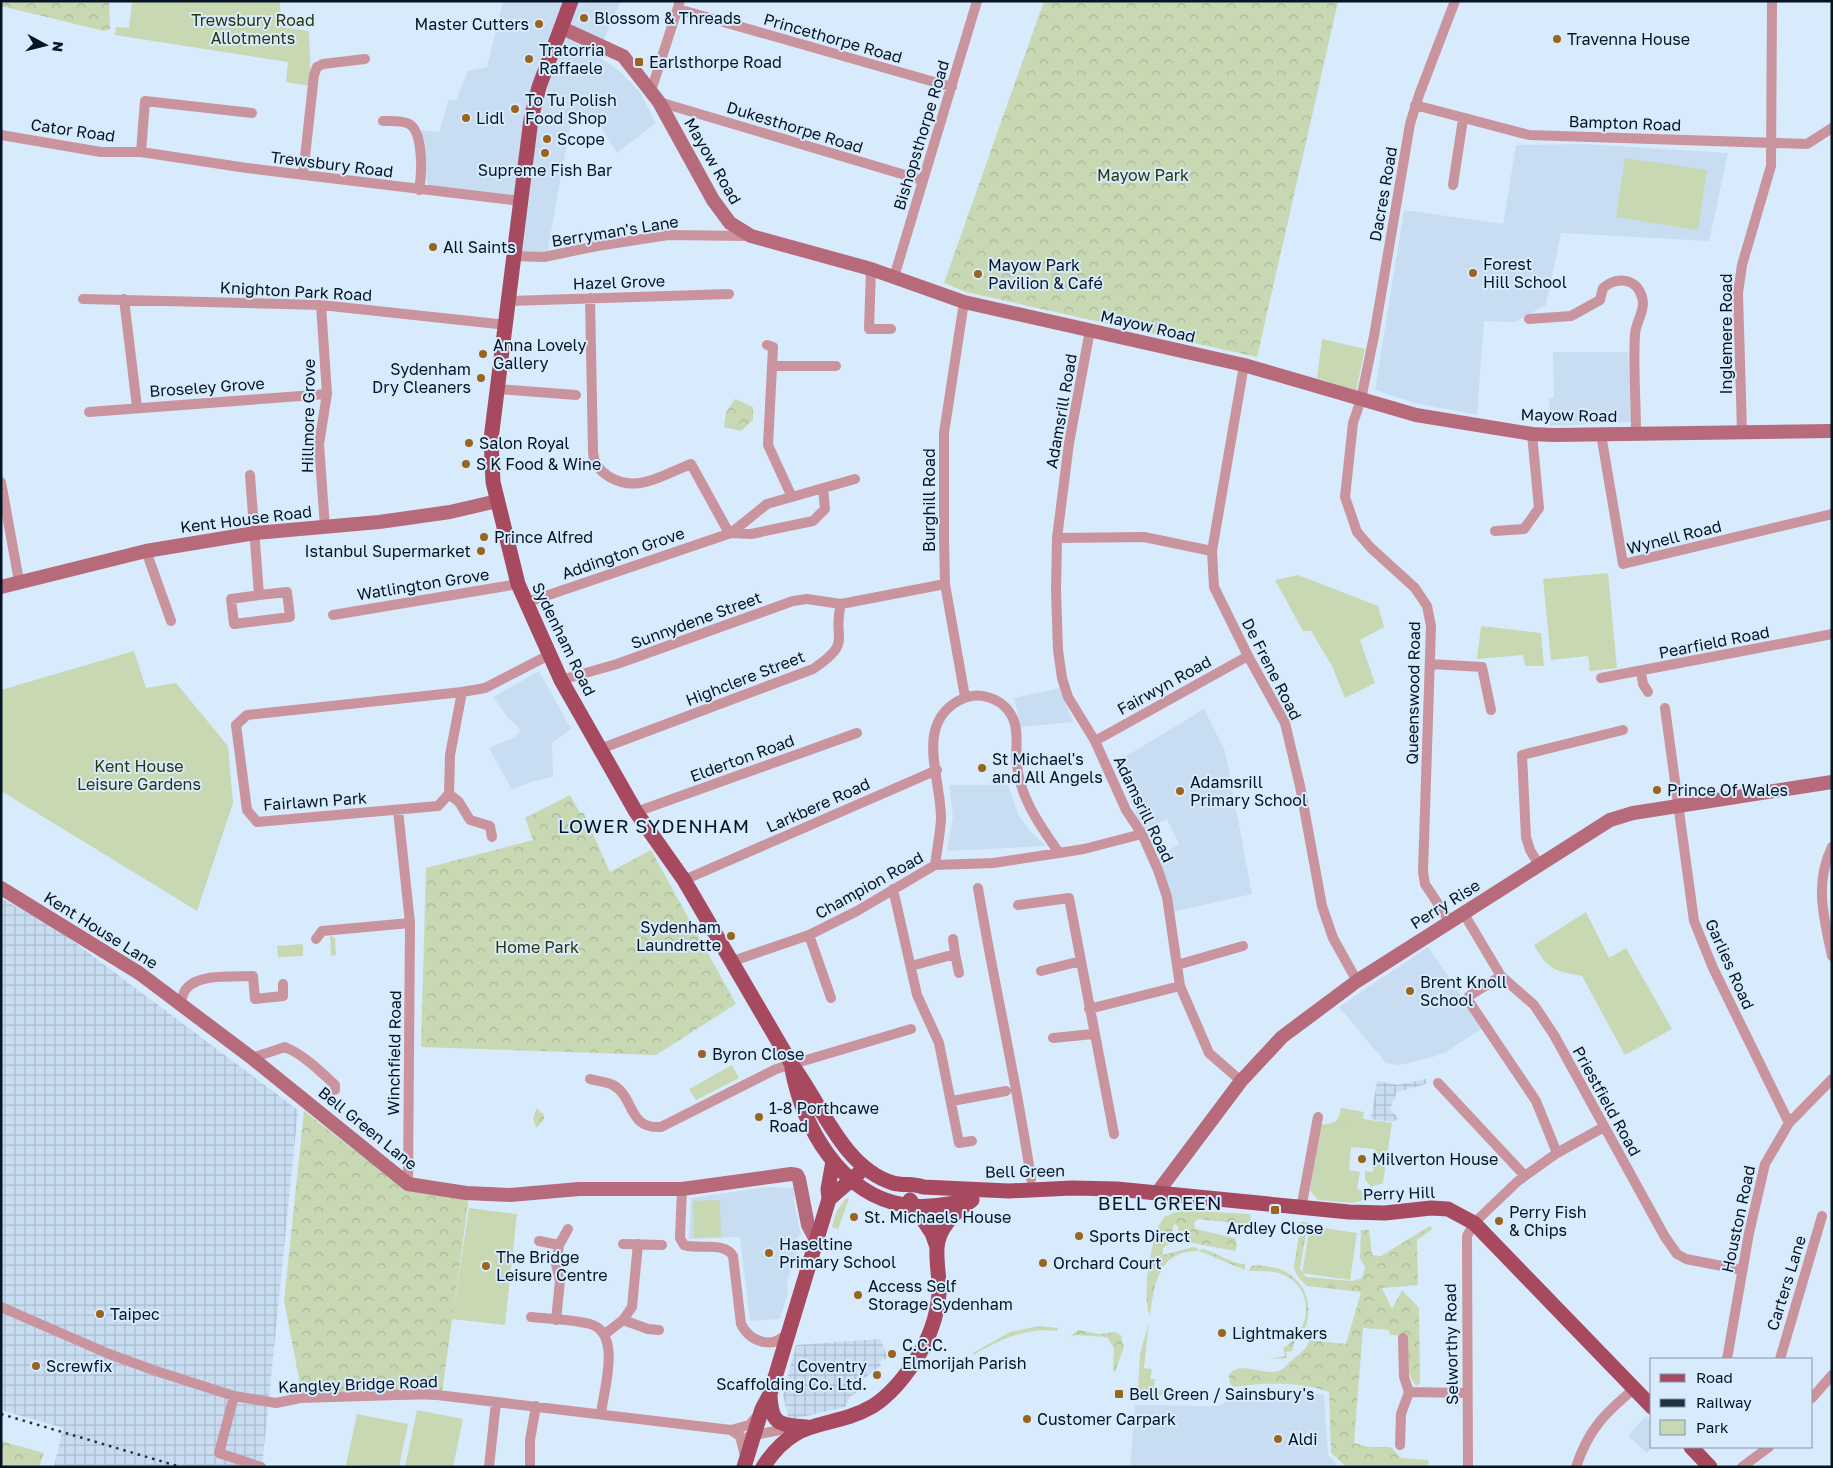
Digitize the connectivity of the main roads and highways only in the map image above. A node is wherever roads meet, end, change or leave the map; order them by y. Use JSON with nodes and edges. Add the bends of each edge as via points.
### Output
{"nodes":[{"id":1,"x":571,"y":1,"type":"edge"},
{"id":2,"x":792,"y":1065,"type":"junction"},
{"id":3,"x":833,"y":1162,"type":"junction"},
{"id":4,"x":863,"y":1166,"type":"junction"},
{"id":5,"x":851,"y":1178,"type":"junction"},
{"id":6,"x":893,"y":1183,"type":"junction"},
{"id":7,"x":1009,"y":1191,"type":"junction"},
{"id":8,"x":1157,"y":1194,"type":"joint"},
{"id":9,"x":829,"y":1199,"type":"junction"},
{"id":10,"x":972,"y":1200,"type":"junction"},
{"id":11,"x":915,"y":1206,"type":"junction"},
{"id":12,"x":937,"y":1247,"type":"junction"},
{"id":13,"x":770,"y":1394,"type":"junction"},
{"id":14,"x":1650,"y":1405,"type":"edge"},
{"id":15,"x":808,"y":1427,"type":"junction"},
{"id":16,"x":1692,"y":1448,"type":"edge"},
{"id":17,"x":745,"y":1462,"type":"edge"},
{"id":18,"x":763,"y":1467,"type":"edge"},
{"id":19,"x":1710,"y":1467,"type":"edge"}],
"edges":[{"from":1,"to":2,"type":"main road","name":"Sydenham Road","via":[[539,87],[531,120],[491,439],[497,501],[518,584],[562,680],[636,812],[684,880]]},
{"from":2,"to":3,"type":"main road","name":"Sydenham Road","via":[[797,1095],[814,1132]]},
{"from":2,"to":4,"type":"main road","name":"Sydenham Road","via":[[837,1136]]},
{"from":3,"to":5,"type":"main road","name":"Sydenham Road"},
{"from":3,"to":9,"type":"main road"},
{"from":4,"to":5,"type":"main road"},
{"from":4,"to":6,"type":"main road"},
{"from":5,"to":9,"type":"main road"},
{"from":5,"to":11,"type":"main road","name":"Sydenham Road","via":[[876,1196]]},
{"from":6,"to":7,"type":"main road","name":"Bell Green"},
{"from":6,"to":11,"type":"main road"},
{"from":7,"to":8,"type":"main road","name":"Bell Green","via":[[1072,1188]]},
{"from":7,"to":10,"type":"main road"},
{"from":8,"to":14,"type":"main road","name":"Perry Hill","via":[[1301,1209],[1385,1213],[1448,1209],[1474,1223]]},
{"from":9,"to":13,"type":"main road"},
{"from":10,"to":11,"type":"main road","name":"Sydenham Road"},
{"from":10,"to":12,"type":"main road","via":[[956,1212],[940,1236]]},
{"from":11,"to":12,"type":"main road"},
{"from":12,"to":15,"type":"main road","via":[[939,1294],[936,1313],[924,1346],[908,1372],[872,1406]]},
{"from":13,"to":15,"type":"main road","via":[[775,1420],[784,1425]]},
{"from":13,"to":17,"type":"main road","via":[[742,1434]]},
{"from":15,"to":18,"type":"main road","via":[[780,1444]]},
{"from":16,"to":19,"type":"main road"}]}
